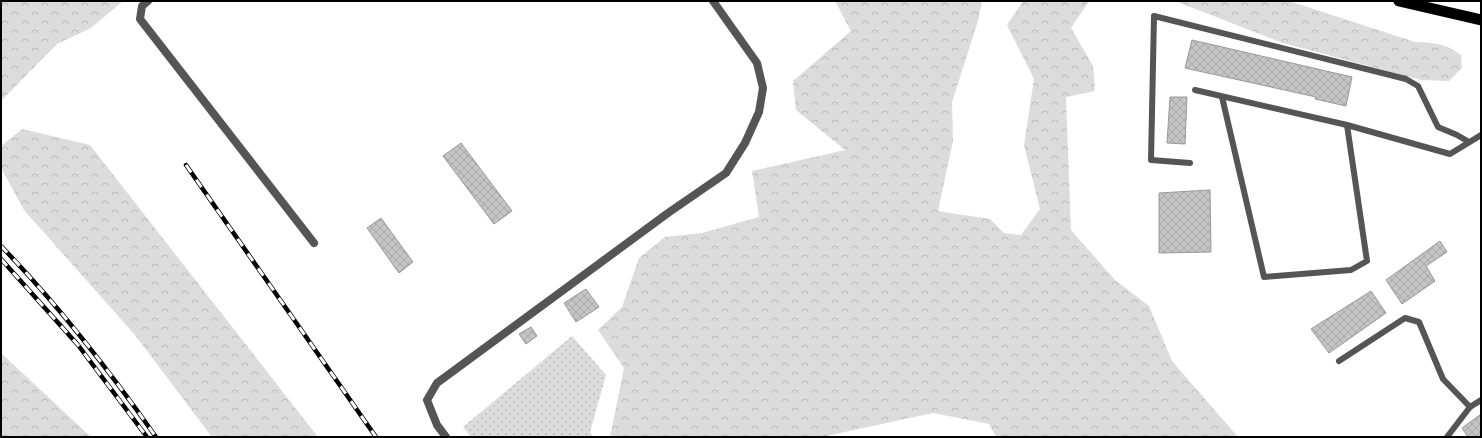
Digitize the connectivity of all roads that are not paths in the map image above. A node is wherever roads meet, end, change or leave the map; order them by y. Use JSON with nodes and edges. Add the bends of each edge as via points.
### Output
{"nodes":[{"id":1,"x":148,"y":1,"type":"edge"},
{"id":2,"x":713,"y":1,"type":"edge"},
{"id":3,"x":1399,"y":1,"type":"edge"},
{"id":4,"x":1481,"y":20,"type":"edge"},
{"id":5,"x":1195,"y":90,"type":"dead end"},
{"id":6,"x":1222,"y":96,"type":"junction"},
{"id":7,"x":1347,"y":125,"type":"junction"},
{"id":8,"x":1481,"y":135,"type":"edge"},
{"id":9,"x":1469,"y":142,"type":"junction"},
{"id":10,"x":1190,"y":163,"type":"dead end"},
{"id":11,"x":314,"y":244,"type":"dead end"},
{"id":12,"x":1339,"y":361,"type":"dead end"},
{"id":13,"x":1481,"y":400,"type":"edge"},
{"id":14,"x":1470,"y":407,"type":"junction"},
{"id":15,"x":446,"y":437,"type":"edge"},
{"id":16,"x":1447,"y":437,"type":"edge"}],
"edges":[{"from":1,"to":11,"type":"street","via":[[142,6],[140,19]]},
{"from":2,"to":15,"type":"street","via":[[757,63],[763,88],[759,112],[745,143],[726,173],[437,383],[427,400],[436,425]]},
{"from":3,"to":4,"type":"highway"},
{"from":5,"to":6,"type":"lane"},
{"from":6,"to":7,"type":"lane"},
{"from":6,"to":7,"type":"lane","via":[[1264,277],[1351,270],[1367,261]]},
{"from":7,"to":9,"type":"lane","via":[[1450,154]]},
{"from":8,"to":9,"type":"lane"},
{"from":9,"to":10,"type":"lane","via":[[1438,127],[1418,86],[1406,79],[1154,16],[1151,160]]},
{"from":12,"to":14,"type":"lane","via":[[1405,318],[1419,322],[1443,379]]},
{"from":13,"to":14,"type":"lane"},
{"from":14,"to":16,"type":"lane"}]}
